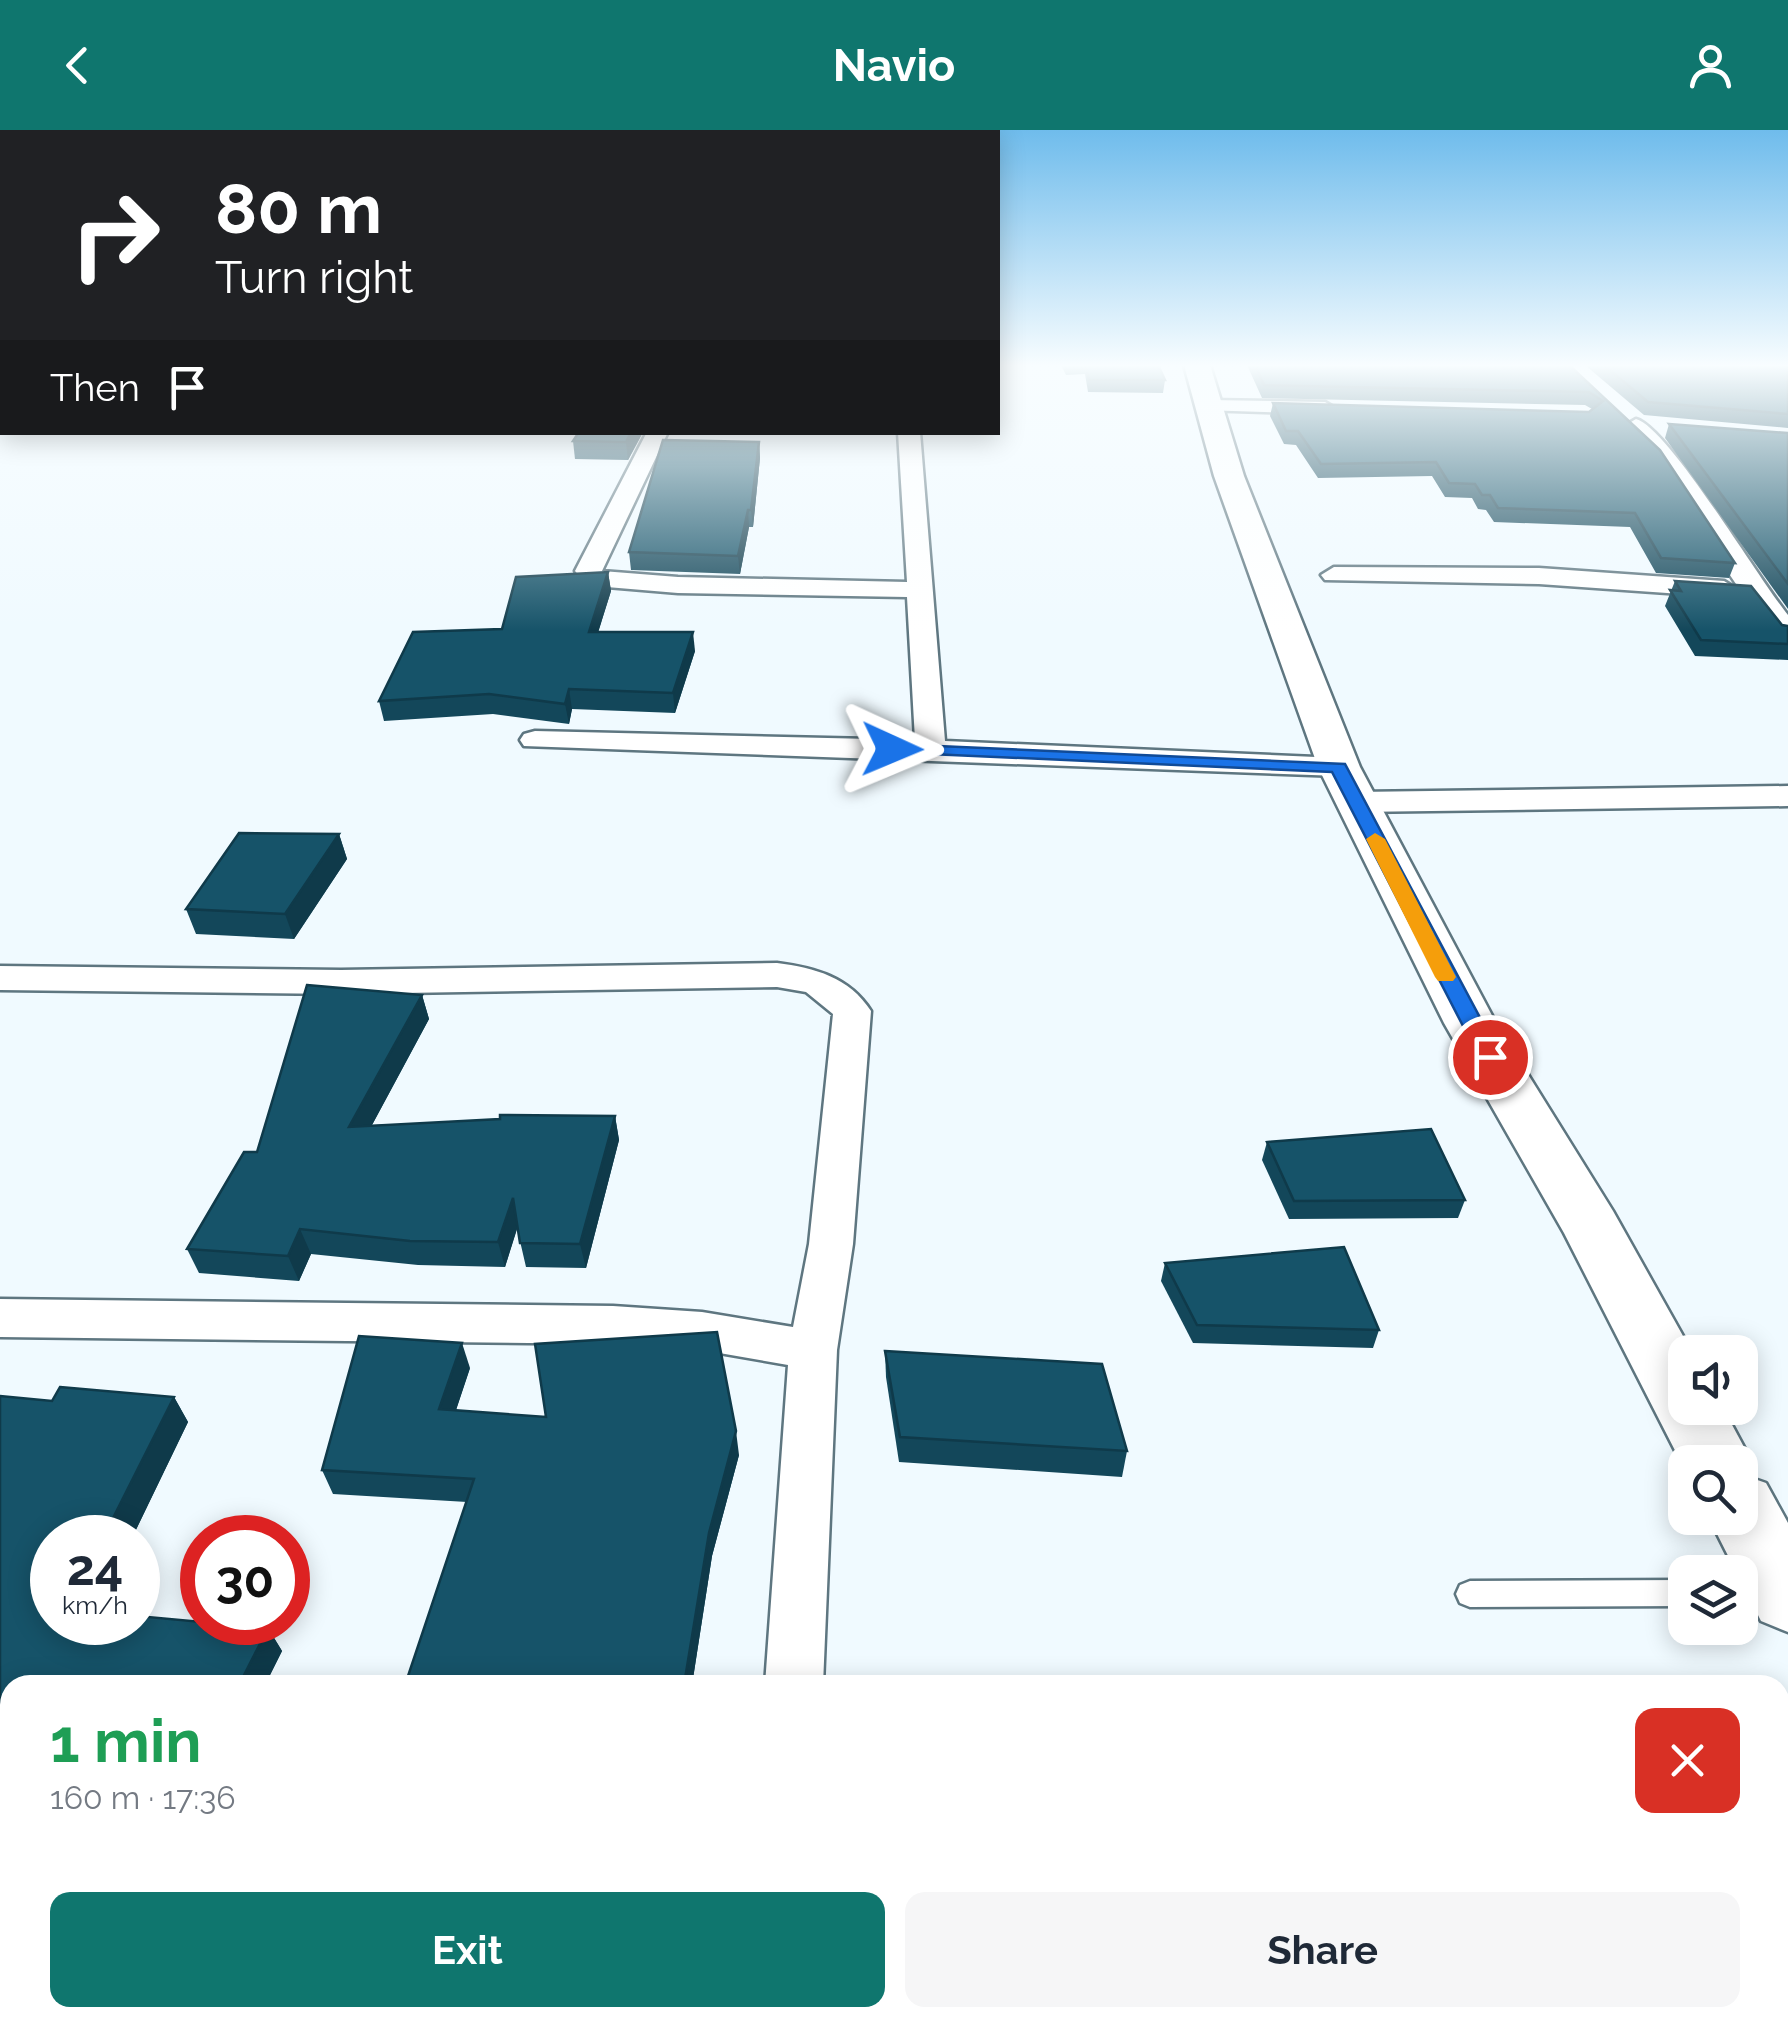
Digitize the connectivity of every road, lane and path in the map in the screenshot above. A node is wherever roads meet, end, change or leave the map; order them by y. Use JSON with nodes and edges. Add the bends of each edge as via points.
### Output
{"nodes":[{"id":1,"x":647,"y":453,"type":"edge"},
{"id":2,"x":911,"y":453,"type":"edge"},
{"id":3,"x":1224,"y":453,"type":"edge"},
{"id":4,"x":1663,"y":453,"type":"edge"},
{"id":5,"x":1334,"y":574,"type":"dead end"},
{"id":6,"x":920,"y":590,"type":"junction"},
{"id":7,"x":1754,"y":591,"type":"junction"},
{"id":8,"x":1787,"y":628,"type":"edge"},
{"id":9,"x":536,"y":740,"type":"dead end"},
{"id":10,"x":931,"y":750,"type":"junction"},
{"id":11,"x":1347,"y":785,"type":"junction"},
{"id":12,"x":1782,"y":801,"type":"edge"},
{"id":13,"x":0,"y":978,"type":"edge"},
{"id":14,"x":0,"y":1318,"type":"edge"},
{"id":15,"x":814,"y":1350,"type":"junction"},
{"id":16,"x":1668,"y":1372,"type":"edge"},
{"id":17,"x":1750,"y":1535,"type":"edge"},
{"id":18,"x":1668,"y":1593,"type":"edge"},
{"id":19,"x":1470,"y":1594,"type":"dead end"},
{"id":20,"x":1771,"y":1594,"type":"edge"},
{"id":21,"x":795,"y":1675,"type":"edge"}],
"edges":[{"from":1,"to":6,"type":"street","via":[[588,571],[595,578]]},
{"from":2,"to":6,"type":"street"},
{"from":3,"to":11,"type":"main road"},
{"from":4,"to":7,"type":"street"},
{"from":5,"to":7,"type":"street","via":[[1539,576]]},
{"from":6,"to":10,"type":"street"},
{"from":7,"to":8,"type":"street"},
{"from":9,"to":10,"type":"street"},
{"from":10,"to":11,"type":"street"},
{"from":11,"to":12,"type":"street"},
{"from":11,"to":16,"type":"main road","via":[[1470,1023]]},
{"from":13,"to":15,"type":"street","via":[[812,978],[852,1011],[832,1244]]},
{"from":14,"to":15,"type":"street","via":[[613,1325],[702,1331]]},
{"from":15,"to":21,"type":"street"},
{"from":17,"to":20,"type":"main road"},
{"from":18,"to":19,"type":"lane"}]}
